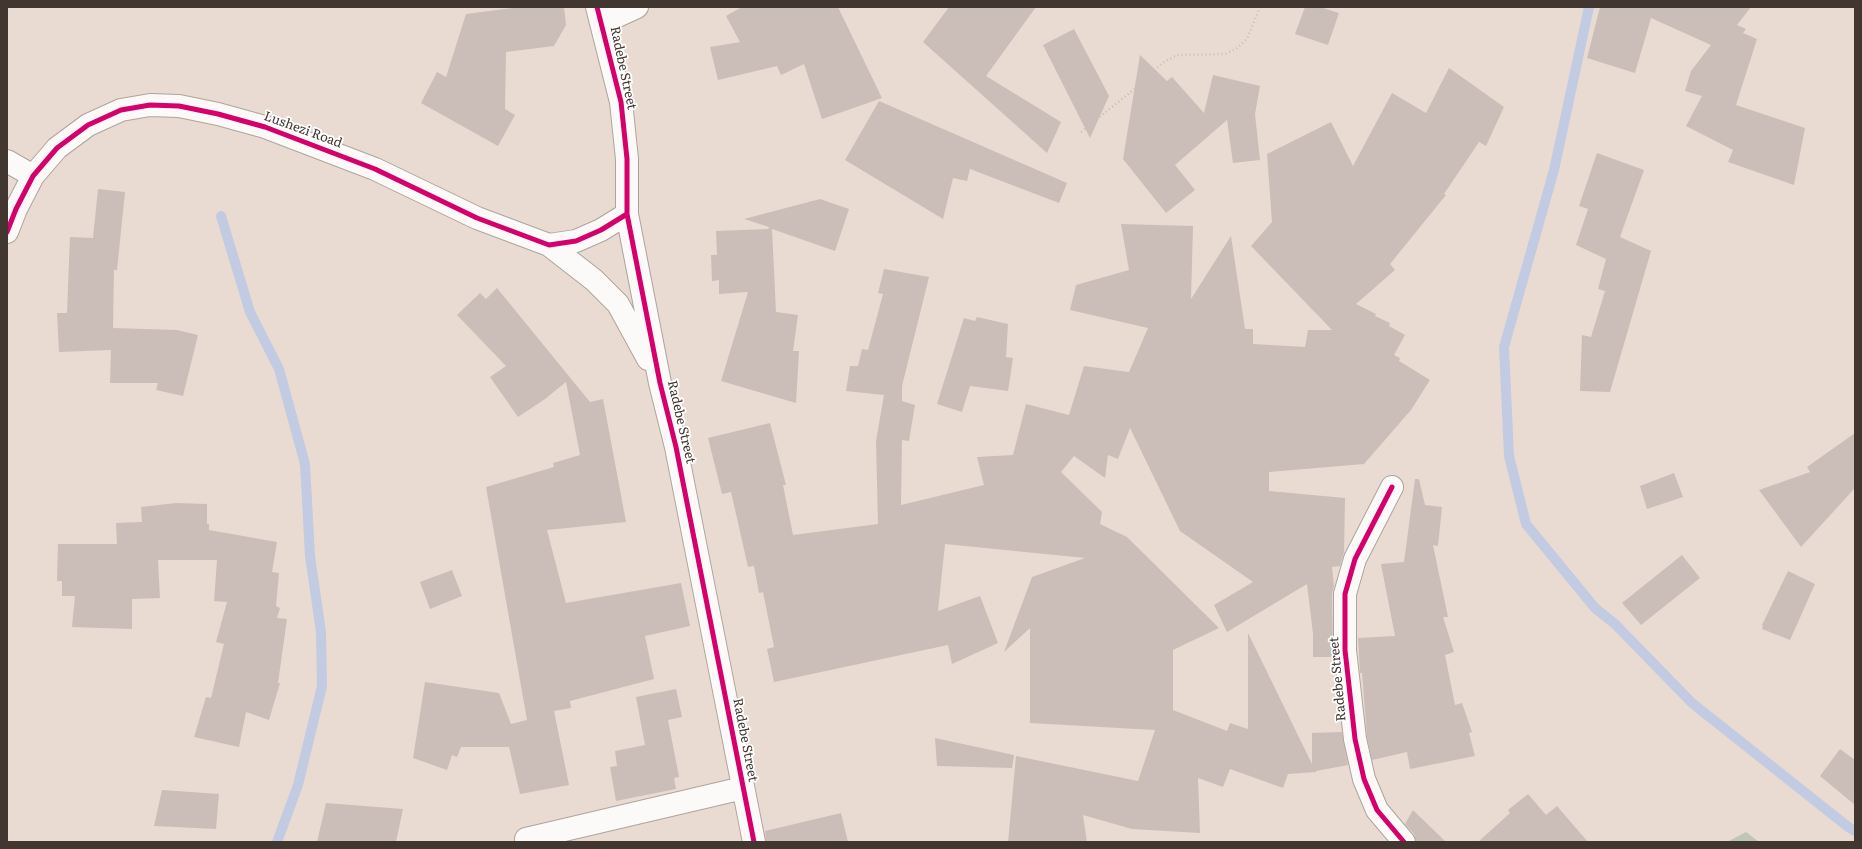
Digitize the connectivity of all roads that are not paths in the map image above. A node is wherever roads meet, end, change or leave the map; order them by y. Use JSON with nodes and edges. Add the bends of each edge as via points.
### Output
{"nodes":[{"id":1,"x":636,"y":7,"type":"edge"},
{"id":2,"x":599,"y":15,"type":"edge"},
{"id":3,"x":7,"y":161,"type":"edge"},
{"id":4,"x":33,"y":176,"type":"junction"},
{"id":5,"x":627,"y":214,"type":"junction"},
{"id":6,"x":7,"y":232,"type":"edge"},
{"id":7,"x":549,"y":246,"type":"junction"},
{"id":8,"x":660,"y":383,"type":"junction"},
{"id":9,"x":1392,"y":486,"type":"dead end"},
{"id":10,"x":744,"y":788,"type":"junction"},
{"id":11,"x":526,"y":839,"type":"dead end"},
{"id":12,"x":754,"y":842,"type":"edge"},
{"id":13,"x":1404,"y":842,"type":"edge"}],
"edges":[{"from":1,"to":2,"type":"street"},
{"from":2,"to":5,"type":"street","name":"Radebe Street","via":[[621,102],[627,159]]},
{"from":3,"to":4,"type":"street"},
{"from":4,"to":6,"type":"street","name":"Lushezi Road"},
{"from":4,"to":7,"type":"street","name":"Lushezi Road","via":[[57,148],[88,125],[121,110],[150,105],[179,106],[259,125],[304,141],[375,169],[477,218]]},
{"from":5,"to":7,"type":"street","via":[[576,241]]},
{"from":5,"to":8,"type":"street","name":"Radebe Street"},
{"from":7,"to":8,"type":"street","name":"Lushezi Road","via":[[594,280],[618,304]]},
{"from":8,"to":10,"type":"street","name":"Radebe Street","via":[[678,455]]},
{"from":9,"to":13,"type":"street","name":"Radebe Street","via":[[1355,559],[1345,594],[1345,650],[1355,739],[1364,779],[1377,810]]},
{"from":10,"to":11,"type":"street"},
{"from":10,"to":12,"type":"street","name":"Radebe Street"}]}
